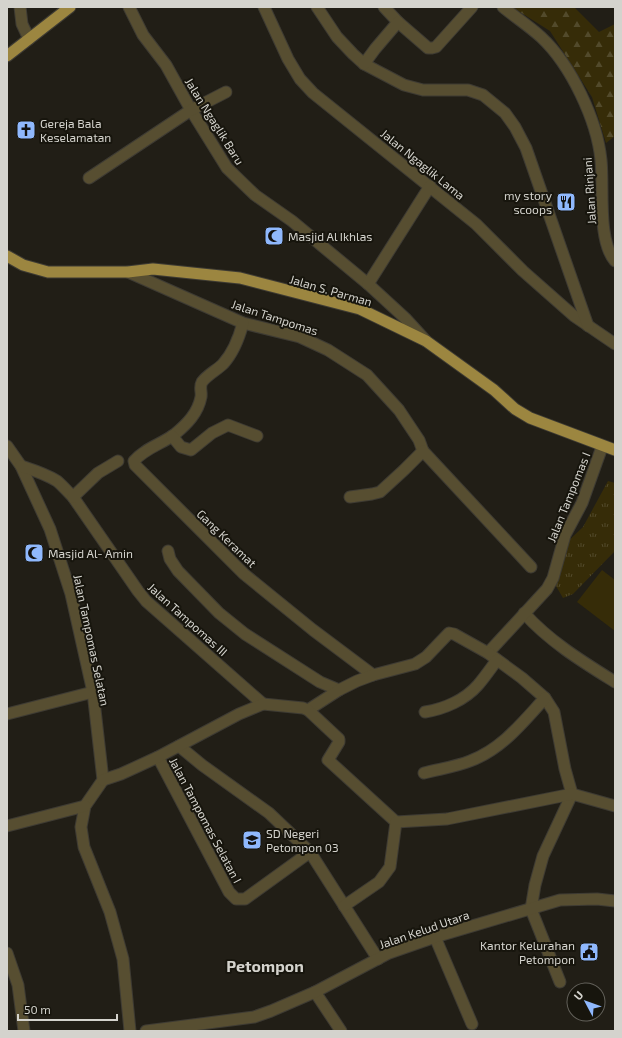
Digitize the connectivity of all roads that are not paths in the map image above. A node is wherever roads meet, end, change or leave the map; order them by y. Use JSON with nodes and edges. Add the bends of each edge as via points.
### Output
{"nodes":[{"id":1,"x":20,"y":7,"type":"edge"},
{"id":2,"x":70,"y":7,"type":"edge"},
{"id":3,"x":129,"y":7,"type":"edge"},
{"id":4,"x":264,"y":7,"type":"edge"},
{"id":5,"x":318,"y":7,"type":"edge"},
{"id":6,"x":384,"y":7,"type":"edge"},
{"id":7,"x":472,"y":7,"type":"edge"},
{"id":8,"x":503,"y":7,"type":"edge"},
{"id":9,"x":398,"y":22,"type":"junction"},
{"id":10,"x":29,"y":39,"type":"junction"},
{"id":11,"x":7,"y":56,"type":"edge"},
{"id":12,"x":364,"y":64,"type":"junction"},
{"id":13,"x":226,"y":92,"type":"dead end"},
{"id":14,"x":191,"y":110,"type":"junction"},
{"id":15,"x":89,"y":178,"type":"dead end"},
{"id":16,"x":430,"y":186,"type":"junction"},
{"id":17,"x":7,"y":256,"type":"edge"},
{"id":18,"x":615,"y":261,"type":"edge"},
{"id":19,"x":128,"y":272,"type":"junction"},
{"id":20,"x":368,"y":284,"type":"junction"},
{"id":21,"x":243,"y":323,"type":"junction"},
{"id":22,"x":588,"y":326,"type":"junction"},
{"id":23,"x":426,"y":341,"type":"junction"},
{"id":24,"x":615,"y":344,"type":"edge"},
{"id":25,"x":172,"y":436,"type":"junction"},
{"id":26,"x":257,"y":436,"type":"dead end"},
{"id":27,"x":7,"y":446,"type":"edge"},
{"id":28,"x":602,"y":446,"type":"junction"},
{"id":29,"x":615,"y":450,"type":"edge"},
{"id":30,"x":423,"y":451,"type":"junction"},
{"id":31,"x":118,"y":461,"type":"dead end"},
{"id":32,"x":21,"y":466,"type":"junction"},
{"id":33,"x":350,"y":496,"type":"dead end"},
{"id":34,"x":73,"y":497,"type":"junction"},
{"id":35,"x":168,"y":551,"type":"dead end"},
{"id":36,"x":531,"y":567,"type":"dead end"},
{"id":37,"x":524,"y":613,"type":"junction"},
{"id":38,"x":493,"y":656,"type":"junction"},
{"id":39,"x":372,"y":675,"type":"junction"},
{"id":40,"x":615,"y":682,"type":"edge"},
{"id":41,"x":339,"y":690,"type":"junction"},
{"id":42,"x":93,"y":692,"type":"junction"},
{"id":43,"x":545,"y":698,"type":"junction"},
{"id":44,"x":263,"y":704,"type":"junction"},
{"id":45,"x":308,"y":710,"type":"junction"},
{"id":46,"x":425,"y":712,"type":"dead end"},
{"id":47,"x":7,"y":713,"type":"edge"},
{"id":48,"x":180,"y":746,"type":"junction"},
{"id":49,"x":158,"y":757,"type":"junction"},
{"id":50,"x":424,"y":773,"type":"dead end"},
{"id":51,"x":103,"y":780,"type":"junction"},
{"id":52,"x":572,"y":794,"type":"junction"},
{"id":53,"x":85,"y":806,"type":"junction"},
{"id":54,"x":615,"y":806,"type":"edge"},
{"id":55,"x":396,"y":822,"type":"junction"},
{"id":56,"x":7,"y":826,"type":"edge"},
{"id":57,"x":310,"y":852,"type":"junction"},
{"id":58,"x":615,"y":901,"type":"edge"},
{"id":59,"x":344,"y":906,"type":"junction"},
{"id":60,"x":531,"y":909,"type":"junction"},
{"id":61,"x":434,"y":937,"type":"junction"},
{"id":62,"x":7,"y":953,"type":"edge"},
{"id":63,"x":378,"y":959,"type":"junction"},
{"id":64,"x":560,"y":982,"type":"dead end"},
{"id":65,"x":315,"y":992,"type":"junction"},
{"id":66,"x":472,"y":1024,"type":"dead end"},
{"id":67,"x":24,"y":1031,"type":"edge"},
{"id":68,"x":130,"y":1031,"type":"edge"},
{"id":69,"x":146,"y":1031,"type":"edge"},
{"id":70,"x":341,"y":1031,"type":"edge"}],
"edges":[{"from":1,"to":10,"type":"street","via":[[22,24]]},
{"from":2,"to":10,"type":"highway"},
{"from":3,"to":14,"type":"street","name":"Jalan Ngaglik Baru","via":[[143,35],[166,65]]},
{"from":4,"to":16,"type":"street","name":"Jalan Ngaglik Lama","via":[[300,79],[313,93]]},
{"from":5,"to":12,"type":"street","via":[[337,37]]},
{"from":6,"to":9,"type":"street"},
{"from":7,"to":9,"type":"street","via":[[436,47],[432,48],[428,48]]},
{"from":8,"to":18,"type":"street","name":"Jalan Rinjani","via":[[542,38],[563,62],[576,83],[595,130],[602,160],[605,241]]},
{"from":9,"to":12,"type":"street"},
{"from":10,"to":11,"type":"highway"},
{"from":12,"to":22,"type":"street","via":[[404,85],[423,90],[468,90],[482,95],[504,113],[526,148]]},
{"from":13,"to":14,"type":"street"},
{"from":14,"to":15,"type":"street"},
{"from":14,"to":20,"type":"street","name":"Jalan Ngaglik Baru","via":[[227,168],[240,182],[292,220]]},
{"from":16,"to":20,"type":"street"},
{"from":16,"to":22,"type":"street","name":"Jalan Ngaglik Lama","via":[[476,224],[523,271]]},
{"from":17,"to":19,"type":"highway","name":"Jalan S. Parman","via":[[23,265],[48,272]]},
{"from":19,"to":21,"type":"street","name":"Jalan Tampomas"},
{"from":19,"to":23,"type":"highway","name":"Jalan S. Parman","via":[[153,269],[262,283],[360,309]]},
{"from":20,"to":23,"type":"street","name":"Jalan Ngaglik Baru"},
{"from":21,"to":25,"type":"street","name":"Gang Keramat","via":[[240,336],[223,364],[201,383],[196,413]]},
{"from":21,"to":30,"type":"street","name":"Jalan Tampomas","via":[[300,337],[328,350],[366,375],[399,410],[419,440]]},
{"from":22,"to":24,"type":"street","name":"Jalan Ngaglik Lama"},
{"from":23,"to":28,"type":"highway","name":"Jalan S. Parman","via":[[530,418]]},
{"from":25,"to":26,"type":"street","via":[[181,447],[191,450],[212,433],[228,425]]},
{"from":25,"to":39,"type":"street","name":"Gang Keramat","via":[[140,454],[134,461],[135,466],[244,574]]},
{"from":27,"to":32,"type":"street","name":"Jalan Tampomas Selatan"},
{"from":28,"to":29,"type":"highway","name":"Jalan S. Parman"},
{"from":28,"to":37,"type":"street","name":"Jalan Tampomas I","via":[[582,503],[564,535],[553,578],[547,589]]},
{"from":30,"to":33,"type":"street","via":[[380,492]]},
{"from":30,"to":36,"type":"street","name":"Jalan Tampomas"},
{"from":31,"to":34,"type":"street","via":[[98,474]]},
{"from":32,"to":34,"type":"street","name":"Jalan Tampomas III","via":[[56,481]]},
{"from":32,"to":42,"type":"street","name":"Jalan Tampomas Selatan","via":[[50,529],[63,567]]},
{"from":34,"to":44,"type":"street","name":"Jalan Tampomas III","via":[[146,601]]},
{"from":35,"to":41,"type":"street","via":[[178,571],[219,613],[245,634],[320,682]]},
{"from":37,"to":38,"type":"street","name":"Jalan Tampomas I"},
{"from":37,"to":40,"type":"street","via":[[537,628],[571,654]]},
{"from":38,"to":39,"type":"street","via":[[449,633],[415,664]]},
{"from":38,"to":43,"type":"street"},
{"from":38,"to":46,"type":"street","name":"Jalan Tampomas I","via":[[479,684],[466,697],[437,710]]},
{"from":39,"to":41,"type":"street"},
{"from":41,"to":45,"type":"street"},
{"from":42,"to":47,"type":"street"},
{"from":42,"to":51,"type":"street","name":"Jalan Tampomas Selatan"},
{"from":43,"to":50,"type":"street","via":[[506,740],[486,754],[469,762]]},
{"from":43,"to":52,"type":"street","via":[[554,712]]},
{"from":44,"to":45,"type":"street"},
{"from":44,"to":48,"type":"street"},
{"from":45,"to":55,"type":"street","via":[[339,739],[328,760]]},
{"from":48,"to":49,"type":"street"},
{"from":48,"to":57,"type":"street","name":"Jalan Tampomas Selatan I","via":[[269,813]]},
{"from":49,"to":51,"type":"street"},
{"from":49,"to":57,"type":"street","name":"Jalan Tampomas Selatan I","via":[[229,892],[236,899],[245,899]]},
{"from":51,"to":53,"type":"street"},
{"from":52,"to":54,"type":"street"},
{"from":52,"to":55,"type":"street","via":[[447,818]]},
{"from":52,"to":60,"type":"street","via":[[543,856]]},
{"from":53,"to":56,"type":"street"},
{"from":53,"to":68,"type":"street","via":[[81,827],[84,847],[110,912],[123,959]]},
{"from":55,"to":59,"type":"street","via":[[390,867],[378,882]]},
{"from":57,"to":59,"type":"street","name":"Jalan Tampomas Selatan I"},
{"from":58,"to":60,"type":"street","name":"Jalan Kelud Utara","via":[[560,900]]},
{"from":59,"to":63,"type":"street","name":"Jalan Tampomas Selatan I"},
{"from":60,"to":61,"type":"street","name":"Jalan Kelud Utara"},
{"from":60,"to":64,"type":"street"},
{"from":61,"to":63,"type":"street","name":"Jalan Kelud Utara"},
{"from":61,"to":66,"type":"street"},
{"from":62,"to":67,"type":"street","via":[[18,985]]},
{"from":63,"to":65,"type":"street","name":"Jalan Kelud Utara"},
{"from":65,"to":69,"type":"street","name":"Jalan Kelud Utara","via":[[254,1017]]},
{"from":65,"to":70,"type":"street"}]}
